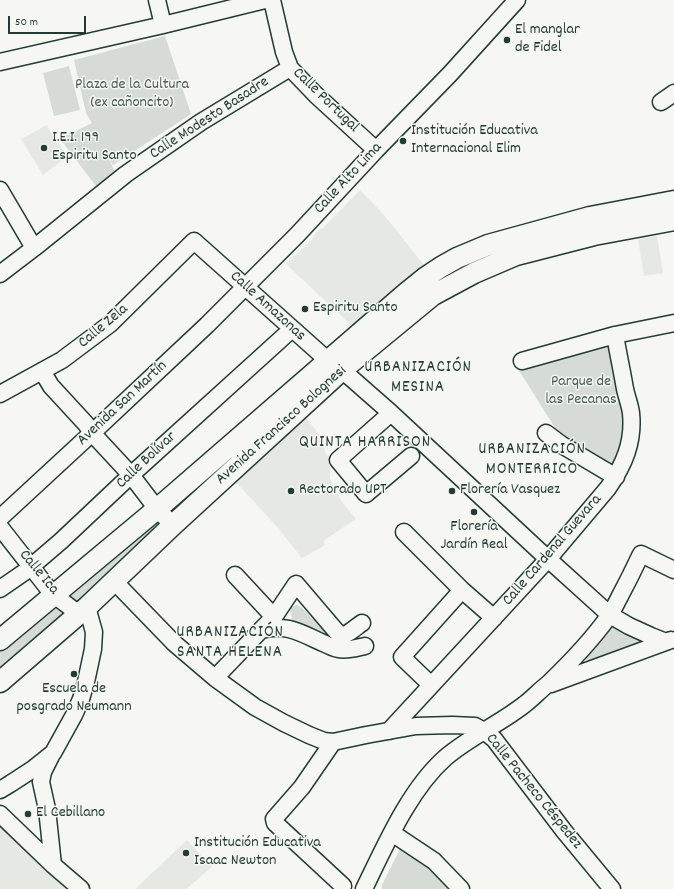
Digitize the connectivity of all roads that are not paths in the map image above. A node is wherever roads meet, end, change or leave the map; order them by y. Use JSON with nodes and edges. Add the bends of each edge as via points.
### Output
{"nodes":[{"id":1,"x":157,"y":0,"type":"edge"},
{"id":2,"x":265,"y":0,"type":"edge"},
{"id":3,"x":272,"y":0,"type":"edge"},
{"id":4,"x":517,"y":0,"type":"edge"},
{"id":5,"x":163,"y":25,"type":"junction"},
{"id":6,"x":0,"y":62,"type":"edge"},
{"id":7,"x":290,"y":68,"type":"junction"},
{"id":8,"x":376,"y":150,"type":"junction"},
{"id":9,"x":0,"y":190,"type":"edge"},
{"id":10,"x":674,"y":201,"type":"edge"},
{"id":11,"x":674,"y":220,"type":"edge"},
{"id":12,"x":592,"y":226,"type":"junction"},
{"id":13,"x":194,"y":241,"type":"joint"},
{"id":14,"x":34,"y":248,"type":"junction"},
{"id":15,"x":0,"y":274,"type":"edge"},
{"id":16,"x":245,"y":287,"type":"junction"},
{"id":17,"x":674,"y":323,"type":"edge"},
{"id":18,"x":292,"y":329,"type":"junction"},
{"id":19,"x":615,"y":335,"type":"junction"},
{"id":20,"x":522,"y":361,"type":"dead end"},
{"id":21,"x":335,"y":366,"type":"junction"},
{"id":22,"x":42,"y":371,"type":"junction"},
{"id":23,"x":0,"y":394,"type":"edge"},
{"id":24,"x":391,"y":413,"type":"junction"},
{"id":25,"x":546,"y":433,"type":"dead end"},
{"id":26,"x":92,"y":434,"type":"junction"},
{"id":27,"x":411,"y":456,"type":"dead end"},
{"id":28,"x":131,"y":475,"type":"junction"},
{"id":29,"x":616,"y":477,"type":"junction"},
{"id":30,"x":158,"y":508,"type":"junction"},
{"id":31,"x":0,"y":518,"type":"edge"},
{"id":32,"x":173,"y":525,"type":"junction"},
{"id":33,"x":0,"y":527,"type":"edge"},
{"id":34,"x":404,"y":532,"type":"dead end"},
{"id":35,"x":548,"y":559,"type":"junction"},
{"id":36,"x":31,"y":566,"type":"junction"},
{"id":37,"x":674,"y":570,"type":"edge"},
{"id":38,"x":235,"y":575,"type":"dead end"},
{"id":39,"x":114,"y":581,"type":"junction"},
{"id":40,"x":0,"y":589,"type":"edge"},
{"id":41,"x":462,"y":590,"type":"junction"},
{"id":42,"x":54,"y":595,"type":"junction"},
{"id":43,"x":83,"y":611,"type":"junction"},
{"id":44,"x":610,"y":615,"type":"junction"},
{"id":45,"x":274,"y":617,"type":"junction"},
{"id":46,"x":494,"y":618,"type":"junction"},
{"id":47,"x":362,"y":623,"type":"dead end"},
{"id":48,"x":261,"y":630,"type":"junction"},
{"id":49,"x":0,"y":640,"type":"edge"},
{"id":50,"x":670,"y":641,"type":"edge"},
{"id":51,"x":365,"y":646,"type":"dead end"},
{"id":52,"x":215,"y":678,"type":"junction"},
{"id":53,"x":0,"y":682,"type":"edge"},
{"id":54,"x":431,"y":685,"type":"junction"},
{"id":55,"x":544,"y":687,"type":"junction"},
{"id":56,"x":388,"y":731,"type":"junction"},
{"id":57,"x":484,"y":731,"type":"junction"},
{"id":58,"x":333,"y":742,"type":"junction"},
{"id":59,"x":53,"y":754,"type":"junction"},
{"id":60,"x":0,"y":790,"type":"edge"},
{"id":61,"x":0,"y":814,"type":"edge"},
{"id":62,"x":392,"y":833,"type":"junction"},
{"id":63,"x":53,"y":865,"type":"junction"},
{"id":64,"x":343,"y":886,"type":"dead end"},
{"id":65,"x":365,"y":888,"type":"edge"},
{"id":66,"x":81,"y":889,"type":"edge"},
{"id":67,"x":461,"y":889,"type":"edge"},
{"id":68,"x":612,"y":889,"type":"edge"}],
"edges":[{"from":1,"to":5,"type":"street"},
{"from":2,"to":5,"type":"street"},
{"from":3,"to":7,"type":"street","name":"Calle Portugal"},
{"from":4,"to":8,"type":"street","name":"Calle Alto Lima"},
{"from":5,"to":6,"type":"street"},
{"from":7,"to":8,"type":"street","name":"Calle Portugal"},
{"from":7,"to":14,"type":"street","name":"Calle Modesto Basadre","via":[[201,122],[126,174]]},
{"from":8,"to":16,"type":"street","name":"Calle Alto Lima"},
{"from":9,"to":14,"type":"street"},
{"from":10,"to":12,"type":"main road","name":"Avenida Francisco Bolognesi"},
{"from":11,"to":12,"type":"main road","name":"Avenida Francisco Bolognesi"},
{"from":12,"to":21,"type":"main road","name":"Avenida Francisco Bolognesi","via":[[516,255],[453,283]]},
{"from":13,"to":16,"type":"street","name":"Calle Amazonas"},
{"from":13,"to":22,"type":"street","name":"Calle Zela","via":[[110,324],[68,356]]},
{"from":14,"to":15,"type":"street","name":"Calle Modesto Basadre"},
{"from":16,"to":18,"type":"street","name":"Calle Amazonas"},
{"from":16,"to":26,"type":"street","name":"Avenida San Martín"},
{"from":17,"to":19,"type":"street"},
{"from":18,"to":21,"type":"street","name":"Calle Amazonas"},
{"from":18,"to":28,"type":"street","name":"Calle Bolívar"},
{"from":19,"to":20,"type":"street"},
{"from":19,"to":29,"type":"street","name":"Calle Cardenal Guevara","via":[[631,423],[626,456]]},
{"from":21,"to":24,"type":"street","name":"Calle Amazonas"},
{"from":21,"to":30,"type":"main road","name":"Avenida Francisco Bolognesi"},
{"from":21,"to":32,"type":"main road","name":"Avenida Francisco Bolognesi"},
{"from":22,"to":23,"type":"street","name":"Calle Zela"},
{"from":22,"to":26,"type":"street","via":[[51,386]]},
{"from":24,"to":27,"type":"street","via":[[338,460],[366,494]]},
{"from":24,"to":35,"type":"street","name":"Calle Amazonas"},
{"from":25,"to":29,"type":"street"},
{"from":26,"to":28,"type":"street"},
{"from":26,"to":31,"type":"street","name":"Avenida San Martín"},
{"from":28,"to":30,"type":"street"},
{"from":28,"to":36,"type":"street","name":"Calle Bolívar"},
{"from":29,"to":35,"type":"street","name":"Calle Cardenal Guevara"},
{"from":30,"to":32,"type":"street"},
{"from":30,"to":42,"type":"main road","name":"Avenida Francisco Bolognesi"},
{"from":32,"to":39,"type":"main road","name":"Avenida Francisco Bolognesi"},
{"from":33,"to":36,"type":"street","name":"Calle Ica"},
{"from":34,"to":41,"type":"street"},
{"from":35,"to":44,"type":"street","name":"Calle Amazonas"},
{"from":35,"to":46,"type":"street","name":"Calle Cardenal Guevara"},
{"from":36,"to":40,"type":"street","name":"Calle Bolívar"},
{"from":36,"to":42,"type":"street","name":"Calle Ica"},
{"from":37,"to":44,"type":"street","via":[[640,554]]},
{"from":38,"to":45,"type":"street"},
{"from":39,"to":43,"type":"main road","name":"Avenida Francisco Bolognesi"},
{"from":39,"to":52,"type":"street","name":"Calle Pacheco Céspedez","via":[[174,643]]},
{"from":41,"to":46,"type":"street"},
{"from":41,"to":54,"type":"street","via":[[402,657]]},
{"from":42,"to":43,"type":"street","name":"Calle Ica"},
{"from":42,"to":49,"type":"main road","name":"Avenida Francisco Bolognesi"},
{"from":43,"to":53,"type":"main road","name":"Avenida Francisco Bolognesi"},
{"from":43,"to":59,"type":"street","via":[[94,632],[93,649],[81,699]]},
{"from":44,"to":50,"type":"street","name":"Calle Amazonas","via":[[651,636]]},
{"from":44,"to":55,"type":"street","via":[[579,653]]},
{"from":45,"to":47,"type":"street","via":[[296,584],[340,634],[346,634]]},
{"from":45,"to":48,"type":"street"},
{"from":46,"to":54,"type":"street","name":"Calle Cardenal Guevara"},
{"from":48,"to":51,"type":"street","via":[[283,627],[337,649]]},
{"from":48,"to":52,"type":"street"},
{"from":50,"to":55,"type":"street"},
{"from":52,"to":58,"type":"street","name":"Calle Pacheco Céspedez","via":[[254,707],[284,724]]},
{"from":54,"to":56,"type":"street","name":"Calle Cardenal Guevara"},
{"from":55,"to":57,"type":"street","via":[[526,704]]},
{"from":56,"to":57,"type":"street","name":"Calle Pacheco Céspedez","via":[[416,726],[452,725],[475,726]]},
{"from":56,"to":58,"type":"street","name":"Calle Pacheco Céspedez"},
{"from":57,"to":62,"type":"street","via":[[445,758],[431,773],[413,796]]},
{"from":57,"to":68,"type":"street","name":"Calle Pacheco Céspedez","via":[[494,739]]},
{"from":58,"to":64,"type":"street","via":[[302,787],[274,818],[275,823]]},
{"from":59,"to":60,"type":"street"},
{"from":59,"to":63,"type":"street","via":[[43,772],[41,782],[47,809]]},
{"from":61,"to":63,"type":"street"},
{"from":62,"to":65,"type":"street"},
{"from":62,"to":67,"type":"street","via":[[434,861]]},
{"from":63,"to":66,"type":"street"}]}
